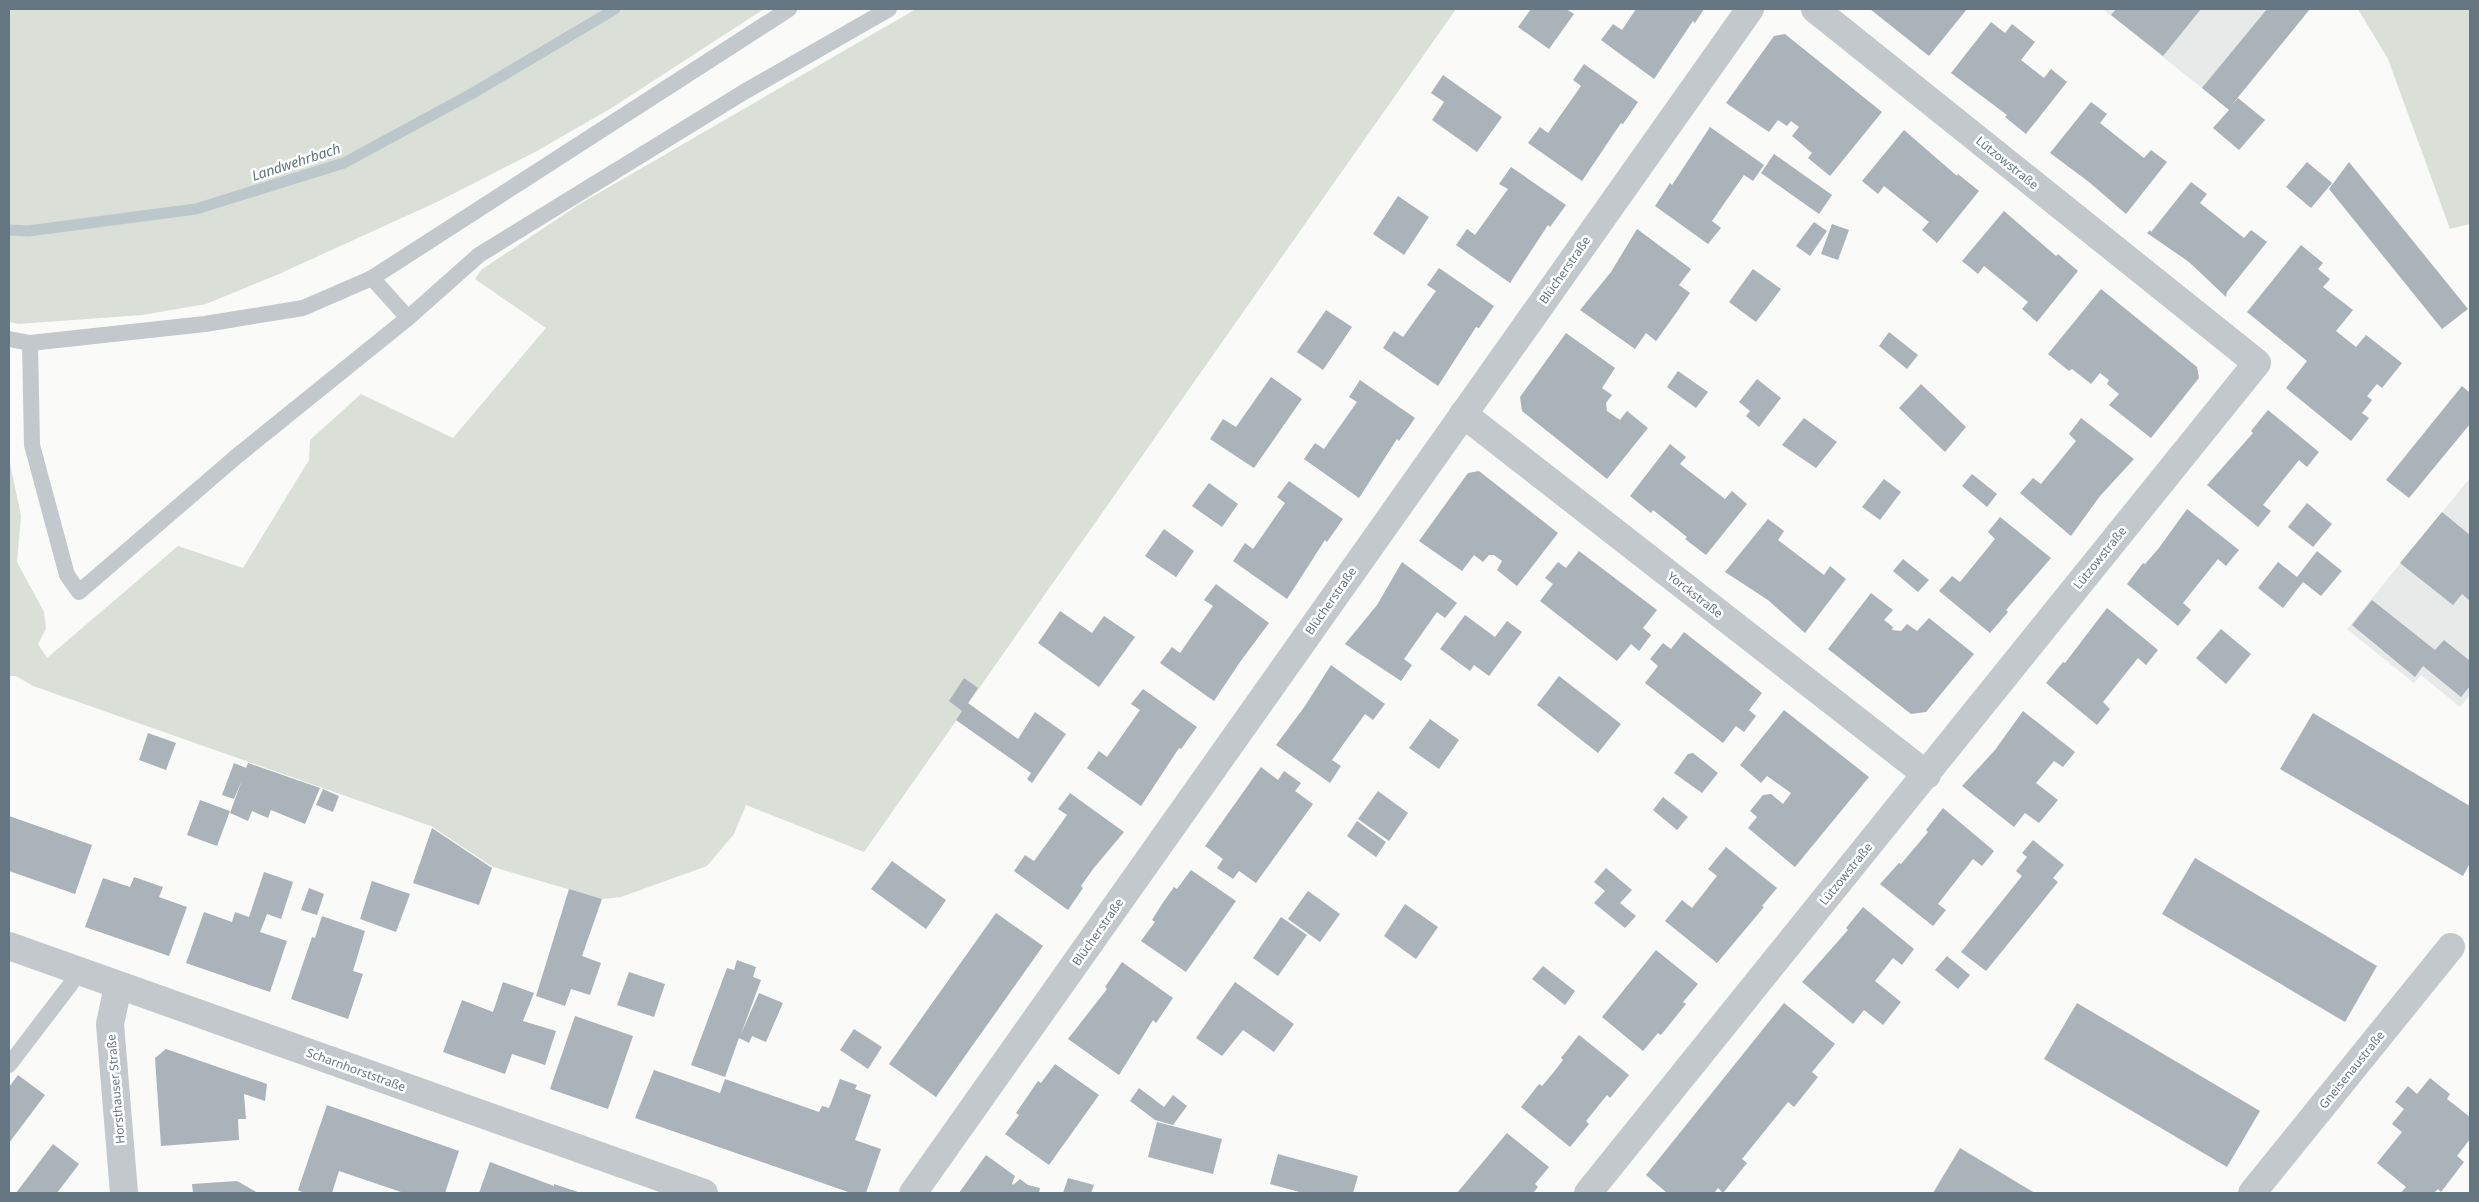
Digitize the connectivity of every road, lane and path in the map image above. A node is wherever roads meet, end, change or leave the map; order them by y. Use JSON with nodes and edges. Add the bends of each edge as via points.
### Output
{"nodes":[{"id":1,"x":789,"y":9,"type":"edge"},
{"id":2,"x":889,"y":9,"type":"edge"},
{"id":3,"x":1750,"y":9,"type":"edge"},
{"id":4,"x":1815,"y":9,"type":"edge"},
{"id":5,"x":372,"y":278,"type":"junction"},
{"id":6,"x":408,"y":318,"type":"junction"},
{"id":7,"x":9,"y":339,"type":"edge"},
{"id":8,"x":30,"y":343,"type":"junction"},
{"id":9,"x":1463,"y":414,"type":"junction"},
{"id":10,"x":1927,"y":775,"type":"junction"},
{"id":11,"x":9,"y":946,"type":"edge"},
{"id":12,"x":2451,"y":947,"type":"dead end"},
{"id":13,"x":80,"y":972,"type":"junction"},
{"id":14,"x":118,"y":986,"type":"junction"},
{"id":15,"x":9,"y":1065,"type":"edge"},
{"id":16,"x":124,"y":1193,"type":"edge"},
{"id":17,"x":704,"y":1193,"type":"edge"},
{"id":18,"x":913,"y":1193,"type":"edge"},
{"id":19,"x":1588,"y":1193,"type":"edge"},
{"id":20,"x":2252,"y":1193,"type":"edge"}],
"edges":[{"from":1,"to":5,"type":"lane"},
{"from":2,"to":6,"type":"lane","via":[[744,92],[479,256]]},
{"from":3,"to":9,"type":"street","name":"Blücherstraße"},
{"from":4,"to":10,"type":"street","name":"Lützowstraße","via":[[2256,363]]},
{"from":5,"to":6,"type":"lane"},
{"from":5,"to":8,"type":"lane","via":[[303,308],[205,324]]},
{"from":6,"to":8,"type":"lane","via":[[237,456],[79,592],[67,575],[32,445]]},
{"from":7,"to":8,"type":"lane"},
{"from":9,"to":10,"type":"street","name":"Yorckstraße"},
{"from":9,"to":18,"type":"street","name":"Blücherstraße"},
{"from":10,"to":19,"type":"street","name":"Lützowstraße"},
{"from":11,"to":13,"type":"street","name":"Scharnhorststraße"},
{"from":12,"to":20,"type":"street","name":"Gneisenaustraße"},
{"from":13,"to":14,"type":"street","name":"Scharnhorststraße"},
{"from":13,"to":15,"type":"lane"},
{"from":14,"to":16,"type":"street","name":"Horsthauser Straße","via":[[110,1024]]},
{"from":14,"to":17,"type":"street","name":"Scharnhorststraße"}]}
